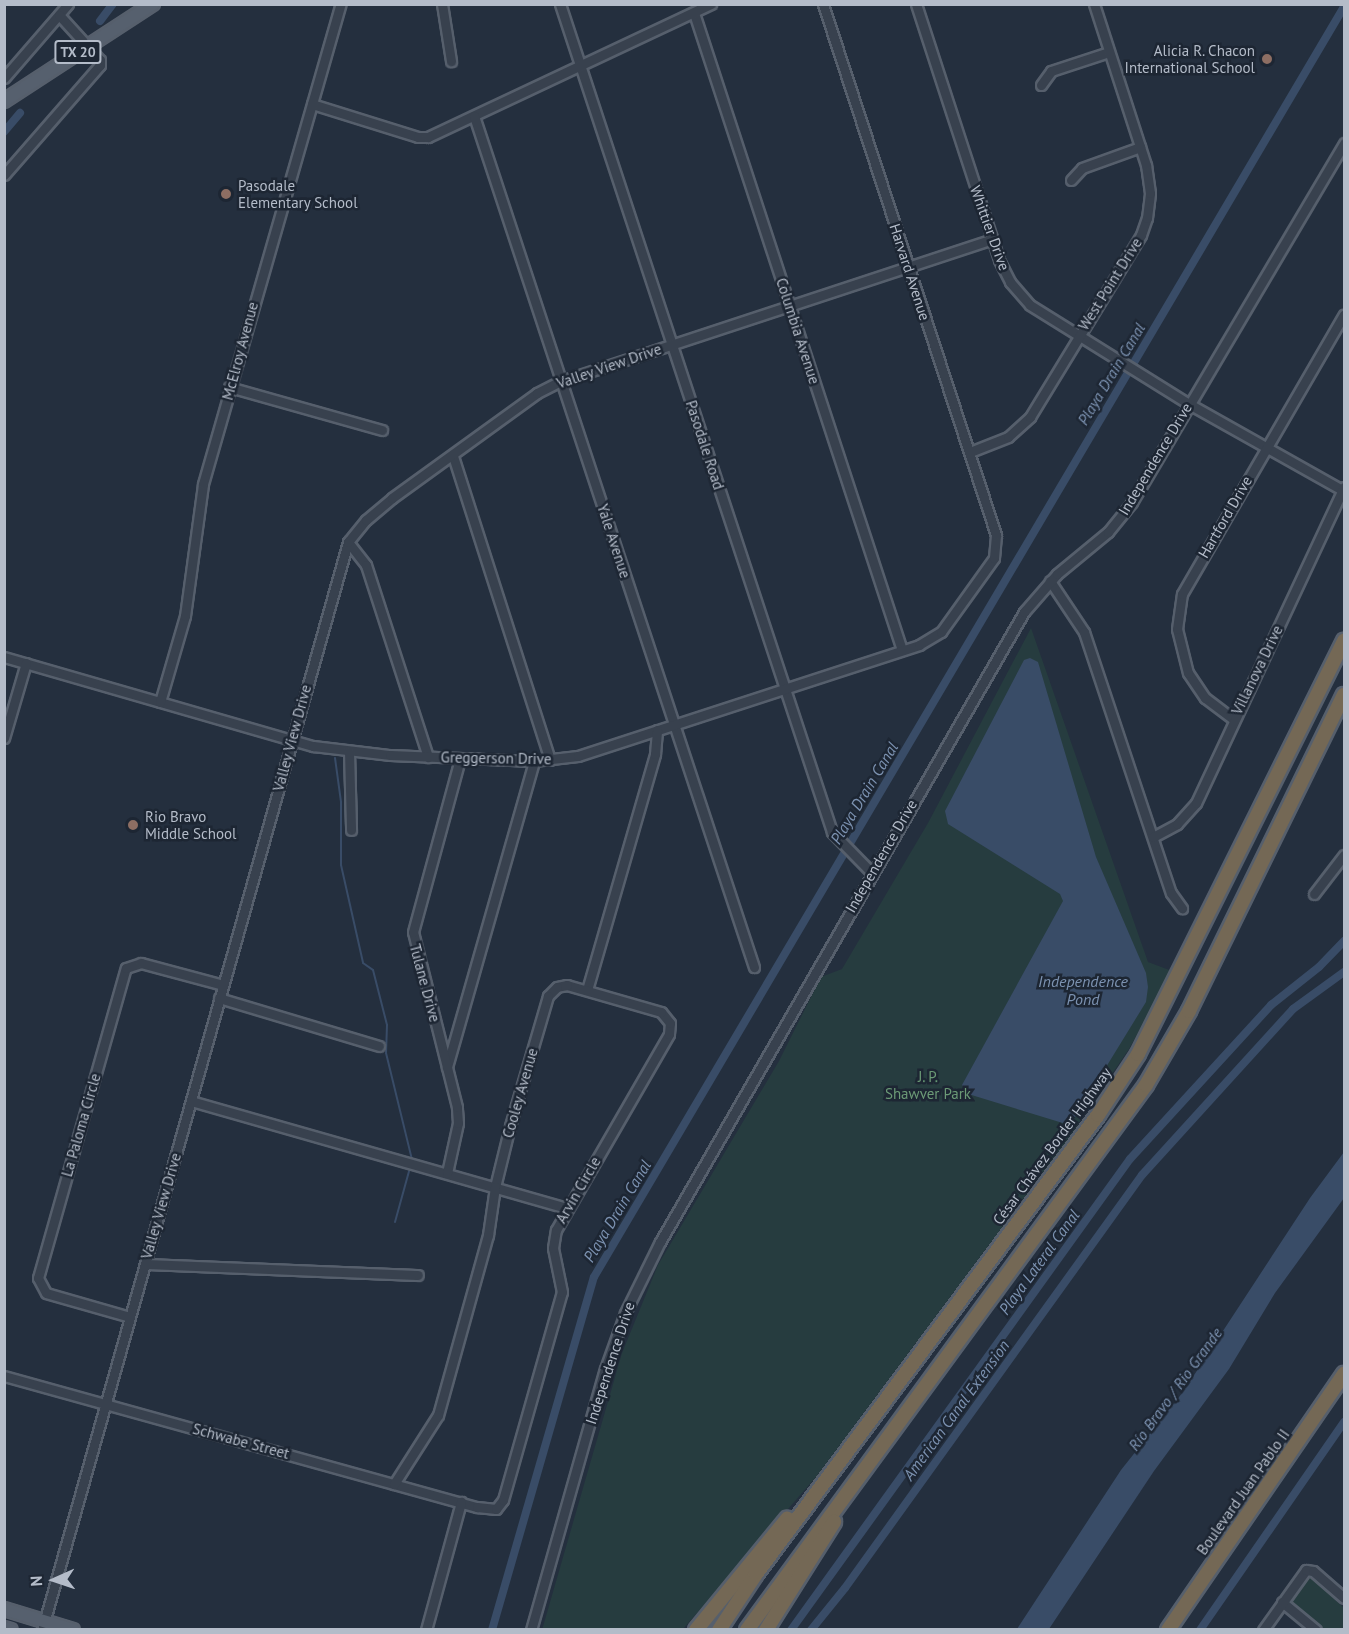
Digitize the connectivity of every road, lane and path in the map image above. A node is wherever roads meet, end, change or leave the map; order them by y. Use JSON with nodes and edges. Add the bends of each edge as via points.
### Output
{"nodes":[{"id":1,"x":68,"y":4,"type":"edge"},
{"id":2,"x":153,"y":4,"type":"edge"},
{"id":3,"x":341,"y":4,"type":"edge"},
{"id":4,"x":442,"y":4,"type":"edge"},
{"id":5,"x":560,"y":4,"type":"edge"},
{"id":6,"x":711,"y":4,"type":"edge"},
{"id":7,"x":823,"y":4,"type":"edge"},
{"id":8,"x":916,"y":4,"type":"edge"},
{"id":9,"x":1094,"y":4,"type":"edge"},
{"id":10,"x":694,"y":13,"type":"junction"},
{"id":11,"x":59,"y":15,"type":"junction"},
{"id":12,"x":88,"y":46,"type":"junction"},
{"id":13,"x":1109,"y":52,"type":"junction"},
{"id":14,"x":451,"y":61,"type":"dead end"},
{"id":15,"x":580,"y":66,"type":"junction"},
{"id":16,"x":4,"y":78,"type":"edge"},
{"id":17,"x":1041,"y":85,"type":"dead end"},
{"id":18,"x":4,"y":101,"type":"edge"},
{"id":19,"x":312,"y":104,"type":"junction"},
{"id":20,"x":474,"y":116,"type":"junction"},
{"id":21,"x":1344,"y":143,"type":"edge"},
{"id":22,"x":1140,"y":147,"type":"junction"},
{"id":23,"x":4,"y":175,"type":"edge"},
{"id":24,"x":1071,"y":180,"type":"dead end"},
{"id":25,"x":992,"y":239,"type":"junction"},
{"id":26,"x":908,"y":266,"type":"junction"},
{"id":27,"x":789,"y":305,"type":"junction"},
{"id":28,"x":1344,"y":315,"type":"edge"},
{"id":29,"x":1077,"y":338,"type":"junction"},
{"id":30,"x":671,"y":344,"type":"junction"},
{"id":31,"x":561,"y":381,"type":"junction"},
{"id":32,"x":229,"y":387,"type":"junction"},
{"id":33,"x":1189,"y":404,"type":"junction"},
{"id":34,"x":382,"y":430,"type":"dead end"},
{"id":35,"x":1265,"y":447,"type":"junction"},
{"id":36,"x":969,"y":452,"type":"junction"},
{"id":37,"x":453,"y":456,"type":"junction"},
{"id":38,"x":1343,"y":488,"type":"edge"},
{"id":39,"x":997,"y":540,"type":"joint"},
{"id":40,"x":348,"y":542,"type":"junction"},
{"id":41,"x":1050,"y":581,"type":"junction"},
{"id":42,"x":1344,"y":641,"type":"edge"},
{"id":43,"x":902,"y":650,"type":"junction"},
{"id":44,"x":4,"y":657,"type":"edge"},
{"id":45,"x":26,"y":663,"type":"junction"},
{"id":46,"x":785,"y":689,"type":"junction"},
{"id":47,"x":1344,"y":695,"type":"edge"},
{"id":48,"x":160,"y":702,"type":"junction"},
{"id":49,"x":1233,"y":719,"type":"junction"},
{"id":50,"x":674,"y":724,"type":"junction"},
{"id":51,"x":657,"y":730,"type":"junction"},
{"id":52,"x":4,"y":738,"type":"edge"},
{"id":53,"x":291,"y":741,"type":"junction"},
{"id":54,"x":349,"y":751,"type":"junction"},
{"id":55,"x":428,"y":757,"type":"junction"},
{"id":56,"x":460,"y":759,"type":"junction"},
{"id":57,"x":550,"y":759,"type":"junction"},
{"id":58,"x":534,"y":761,"type":"junction"},
{"id":59,"x":351,"y":830,"type":"dead end"},
{"id":60,"x":1153,"y":837,"type":"junction"},
{"id":61,"x":1344,"y":855,"type":"edge"},
{"id":62,"x":871,"y":872,"type":"junction"},
{"id":63,"x":1314,"y":894,"type":"dead end"},
{"id":64,"x":1182,"y":908,"type":"dead end"},
{"id":65,"x":754,"y":967,"type":"dead end"},
{"id":66,"x":223,"y":986,"type":"junction"},
{"id":67,"x":587,"y":990,"type":"junction"},
{"id":68,"x":219,"y":998,"type":"junction"},
{"id":69,"x":379,"y":1046,"type":"dead end"},
{"id":70,"x":447,"y":1067,"type":"junction"},
{"id":71,"x":191,"y":1101,"type":"junction"},
{"id":72,"x":447,"y":1173,"type":"junction"},
{"id":73,"x":495,"y":1187,"type":"junction"},
{"id":74,"x":566,"y":1208,"type":"junction"},
{"id":75,"x":145,"y":1264,"type":"junction"},
{"id":76,"x":418,"y":1275,"type":"dead end"},
{"id":77,"x":130,"y":1317,"type":"junction"},
{"id":78,"x":1344,"y":1374,"type":"edge"},
{"id":79,"x":4,"y":1376,"type":"edge"},
{"id":80,"x":106,"y":1404,"type":"junction"},
{"id":81,"x":898,"y":1421,"type":"junction"},
{"id":82,"x":832,"y":1472,"type":"junction"},
{"id":83,"x":394,"y":1484,"type":"junction"},
{"id":84,"x":461,"y":1502,"type":"junction"},
{"id":85,"x":477,"y":1507,"type":"joint"},
{"id":86,"x":1344,"y":1598,"type":"edge"},
{"id":87,"x":1282,"y":1602,"type":"junction"},
{"id":88,"x":4,"y":1609,"type":"edge"},
{"id":89,"x":44,"y":1625,"type":"edge"},
{"id":90,"x":4,"y":1628,"type":"edge"},
{"id":91,"x":11,"y":1629,"type":"edge"},
{"id":92,"x":74,"y":1629,"type":"edge"},
{"id":93,"x":426,"y":1629,"type":"edge"},
{"id":94,"x":531,"y":1629,"type":"edge"},
{"id":95,"x":696,"y":1629,"type":"edge"},
{"id":96,"x":719,"y":1629,"type":"edge"},
{"id":97,"x":747,"y":1629,"type":"edge"},
{"id":98,"x":766,"y":1629,"type":"edge"},
{"id":99,"x":1168,"y":1629,"type":"edge"},
{"id":100,"x":1263,"y":1629,"type":"edge"},
{"id":101,"x":1316,"y":1629,"type":"edge"}],
"edges":[{"from":1,"to":11,"type":"street"},
{"from":2,"to":12,"type":"main road","number":"TX 20"},
{"from":3,"to":19,"type":"street","name":"McElroy Avenue"},
{"from":4,"to":14,"type":"street"},
{"from":5,"to":15,"type":"street","name":"Pasodale Road"},
{"from":6,"to":10,"type":"street"},
{"from":7,"to":26,"type":"street","name":"Harvard Avenue"},
{"from":8,"to":25,"type":"street","name":"Whittier Drive"},
{"from":9,"to":13,"type":"street","name":"West Point Drive"},
{"from":10,"to":15,"type":"street"},
{"from":10,"to":27,"type":"street","name":"Columbia Avenue"},
{"from":11,"to":12,"type":"street"},
{"from":11,"to":16,"type":"street"},
{"from":12,"to":18,"type":"main road","number":"TX 20"},
{"from":12,"to":23,"type":"street","via":[[100,65]]},
{"from":13,"to":17,"type":"street","via":[[1050,71]]},
{"from":13,"to":22,"type":"street","name":"West Point Drive"},
{"from":15,"to":20,"type":"street"},
{"from":15,"to":30,"type":"street","name":"Pasodale Road"},
{"from":19,"to":20,"type":"street","via":[[418,137]]},
{"from":19,"to":32,"type":"street","name":"McElroy Avenue"},
{"from":20,"to":31,"type":"street","name":"Yale Avenue"},
{"from":21,"to":33,"type":"street","name":"Independence Drive"},
{"from":22,"to":24,"type":"street","via":[[1082,168]]},
{"from":22,"to":29,"type":"street","name":"West Point Drive","via":[[1149,182],[1147,218],[1141,235]]},
{"from":25,"to":26,"type":"street","name":"Valley View Drive"},
{"from":25,"to":29,"type":"street","name":"Whittier Drive","via":[[1010,282],[1030,305]]},
{"from":26,"to":27,"type":"street","name":"Valley View Drive"},
{"from":26,"to":36,"type":"street","name":"Harvard Avenue"},
{"from":27,"to":30,"type":"street","name":"Valley View Drive"},
{"from":27,"to":43,"type":"street","name":"Columbia Avenue"},
{"from":28,"to":35,"type":"street","name":"Hartford Drive"},
{"from":29,"to":33,"type":"street","name":"Whittier Drive"},
{"from":29,"to":36,"type":"street","name":"West Point Drive","via":[[1030,417],[1008,437]]},
{"from":30,"to":31,"type":"street","name":"Valley View Drive"},
{"from":30,"to":46,"type":"street","name":"Pasodale Road"},
{"from":31,"to":37,"type":"street","name":"Valley View Drive","via":[[537,393]]},
{"from":31,"to":50,"type":"street","name":"Yale Avenue"},
{"from":32,"to":34,"type":"street"},
{"from":32,"to":48,"type":"street","name":"McElroy Avenue","via":[[203,484],[185,616]]},
{"from":33,"to":35,"type":"street","name":"Whittier Drive"},
{"from":33,"to":41,"type":"street","name":"Independence Drive","via":[[1120,518]]},
{"from":35,"to":38,"type":"street","name":"Whittier Drive"},
{"from":35,"to":49,"type":"street","name":"Hartford Drive","via":[[1185,586],[1177,619],[1179,647],[1188,673],[1205,698]]},
{"from":36,"to":39,"type":"street","name":"Harvard Avenue"},
{"from":37,"to":40,"type":"street","name":"Valley View Drive","via":[[375,511]]},
{"from":37,"to":57,"type":"street"},
{"from":38,"to":49,"type":"street","name":"Villanova Drive"},
{"from":39,"to":43,"type":"street","name":"Greggerson Drive","via":[[994,558],[951,622],[930,640]]},
{"from":40,"to":53,"type":"street","name":"Valley View Drive"},
{"from":40,"to":55,"type":"street","via":[[366,565]]},
{"from":41,"to":60,"type":"street","via":[[1084,632]]},
{"from":41,"to":62,"type":"street","name":"Independence Drive","via":[[1024,612]]},
{"from":42,"to":82,"type":"highway","name":"César Chávez Border Highway","via":[[1138,1054],[1098,1115]]},
{"from":43,"to":46,"type":"street","name":"Greggerson Drive"},
{"from":44,"to":45,"type":"street","name":"Greggerson Drive"},
{"from":45,"to":48,"type":"street","name":"Greggerson Drive"},
{"from":45,"to":52,"type":"street"},
{"from":46,"to":50,"type":"street","name":"Greggerson Drive"},
{"from":46,"to":62,"type":"street","name":"Pasodale Road","via":[[838,842]]},
{"from":47,"to":81,"type":"highway","via":[[1189,1011],[1146,1085]]},
{"from":48,"to":53,"type":"street","name":"Greggerson Drive"},
{"from":49,"to":60,"type":"street","name":"Villanova Drive","via":[[1196,803],[1177,824]]},
{"from":50,"to":51,"type":"street","name":"Greggerson Drive"},
{"from":50,"to":65,"type":"street","name":"Yale Avenue"},
{"from":51,"to":57,"type":"street","name":"Greggerson Drive","via":[[578,756]]},
{"from":51,"to":67,"type":"street","via":[[655,754]]},
{"from":53,"to":54,"type":"street","name":"Greggerson Drive"},
{"from":53,"to":66,"type":"street","name":"Valley View Drive"},
{"from":54,"to":55,"type":"street","name":"Greggerson Drive"},
{"from":54,"to":59,"type":"street"},
{"from":55,"to":56,"type":"street","name":"Greggerson Drive"},
{"from":56,"to":58,"type":"street","name":"Greggerson Drive"},
{"from":56,"to":70,"type":"street","name":"Tulane Drive","via":[[413,932]]},
{"from":57,"to":58,"type":"street","name":"Greggerson Drive"},
{"from":58,"to":70,"type":"street"},
{"from":60,"to":64,"type":"street","via":[[1171,893]]},
{"from":61,"to":63,"type":"street"},
{"from":62,"to":94,"type":"street","name":"Independence Drive","via":[[660,1242],[625,1312]]},
{"from":66,"to":68,"type":"street","name":"Valley View Drive"},
{"from":66,"to":77,"type":"street","name":"La Paloma Circle","via":[[141,963],[126,968],[41,1267],[38,1283],[46,1293]]},
{"from":67,"to":73,"type":"street","name":"Cooley Avenue","via":[[561,986],[548,996]]},
{"from":67,"to":74,"type":"street","name":"Arvin Circle","via":[[661,1012],[671,1029]]},
{"from":68,"to":69,"type":"street"},
{"from":68,"to":71,"type":"street","name":"Valley View Drive"},
{"from":70,"to":72,"type":"street","name":"Tulane Drive","via":[[458,1123]]},
{"from":71,"to":72,"type":"street"},
{"from":71,"to":75,"type":"street","name":"Valley View Drive"},
{"from":72,"to":73,"type":"street"},
{"from":73,"to":74,"type":"street"},
{"from":73,"to":83,"type":"street","name":"Cooley Avenue","via":[[488,1235],[438,1415]]},
{"from":74,"to":85,"type":"street","name":"Arvin Circle","via":[[553,1248],[562,1292],[503,1500],[496,1509]]},
{"from":75,"to":76,"type":"street"},
{"from":75,"to":77,"type":"street","name":"Valley View Drive"},
{"from":77,"to":80,"type":"street","name":"Valley View Drive"},
{"from":78,"to":99,"type":"highway","name":"Boulevard Juan Pablo II"},
{"from":79,"to":80,"type":"street","name":"Schwabe Street"},
{"from":80,"to":83,"type":"street","name":"Schwabe Street"},
{"from":80,"to":89,"type":"street","name":"Valley View Drive"},
{"from":81,"to":97,"type":"highway"},
{"from":81,"to":98,"type":"highway"},
{"from":82,"to":95,"type":"highway"},
{"from":82,"to":96,"type":"highway","name":"César Chávez Border Highway"},
{"from":83,"to":84,"type":"street","name":"Schwabe Street"},
{"from":84,"to":85,"type":"street","name":"Schwabe Street"},
{"from":84,"to":93,"type":"street"},
{"from":86,"to":87,"type":"street","via":[[1308,1570]]},
{"from":87,"to":100,"type":"street"},
{"from":87,"to":101,"type":"street"},
{"from":88,"to":89,"type":"main road"},
{"from":89,"to":92,"type":"main road"},
{"from":90,"to":91,"type":"main road"}]}
